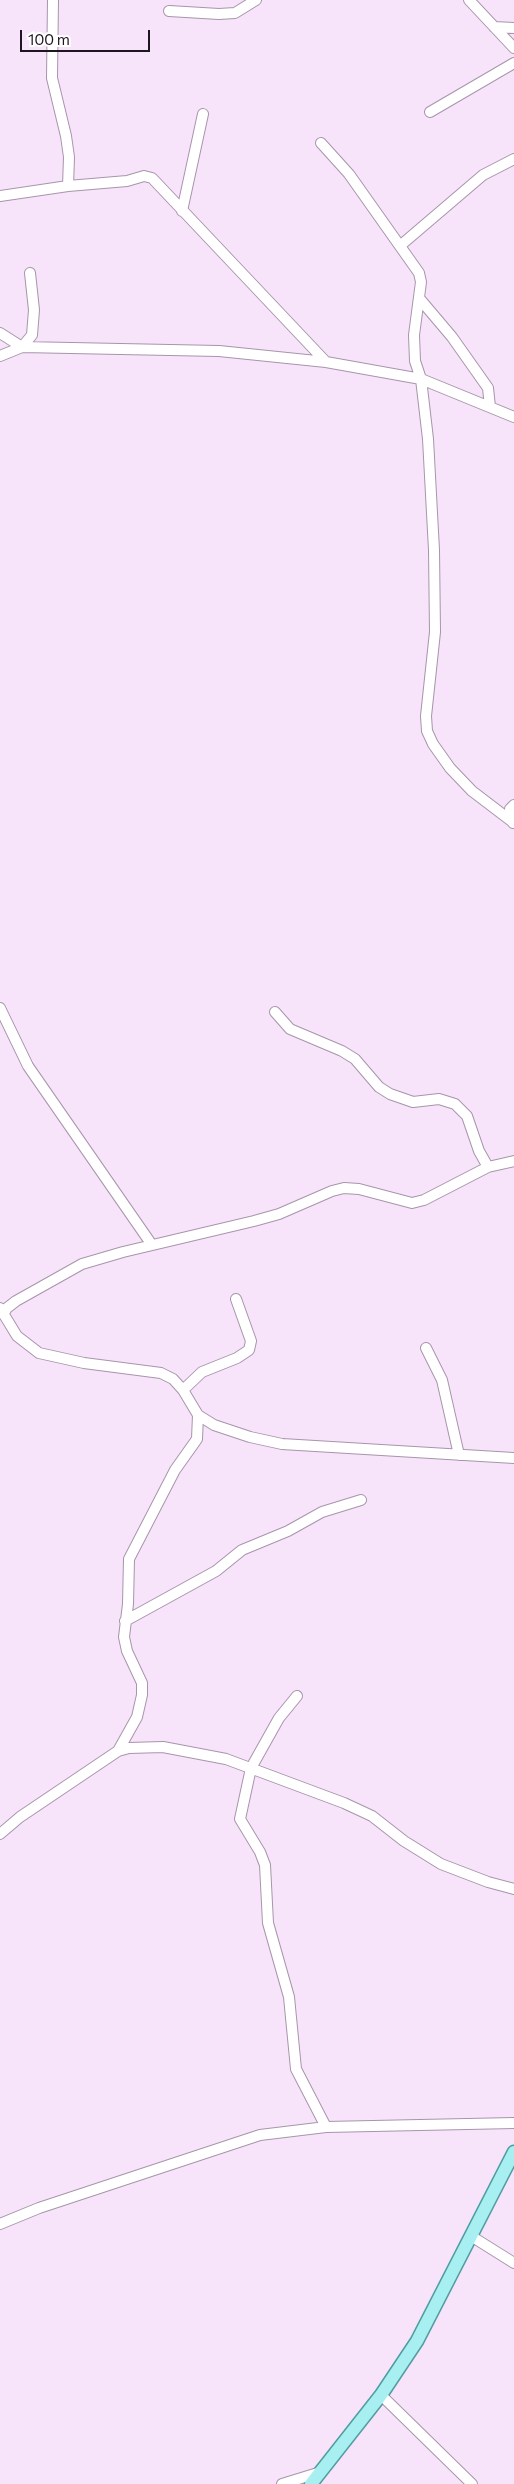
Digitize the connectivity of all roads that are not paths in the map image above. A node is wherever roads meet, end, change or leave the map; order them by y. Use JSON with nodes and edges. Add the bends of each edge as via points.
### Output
{"nodes":[{"id":1,"x":53,"y":0,"type":"edge"},
{"id":2,"x":256,"y":0,"type":"edge"},
{"id":3,"x":469,"y":0,"type":"edge"},
{"id":4,"x":169,"y":11,"type":"dead end"},
{"id":5,"x":494,"y":27,"type":"junction"},
{"id":6,"x":514,"y":28,"type":"edge"},
{"id":7,"x":513,"y":44,"type":"edge"},
{"id":8,"x":514,"y":63,"type":"edge"},
{"id":9,"x":430,"y":112,"type":"dead end"},
{"id":10,"x":203,"y":114,"type":"dead end"},
{"id":11,"x":321,"y":143,"type":"dead end"},
{"id":12,"x":514,"y":159,"type":"edge"},
{"id":13,"x":68,"y":186,"type":"junction"},
{"id":14,"x":0,"y":196,"type":"edge"},
{"id":15,"x":182,"y":211,"type":"junction"},
{"id":16,"x":401,"y":245,"type":"junction"},
{"id":17,"x":30,"y":273,"type":"dead end"},
{"id":18,"x":419,"y":298,"type":"junction"},
{"id":19,"x":0,"y":333,"type":"edge"},
{"id":20,"x":22,"y":347,"type":"junction"},
{"id":21,"x":0,"y":356,"type":"edge"},
{"id":22,"x":326,"y":362,"type":"junction"},
{"id":23,"x":421,"y":379,"type":"junction"},
{"id":24,"x":490,"y":407,"type":"junction"},
{"id":25,"x":514,"y":417,"type":"edge"},
{"id":26,"x":514,"y":805,"type":"edge"},
{"id":27,"x":514,"y":823,"type":"edge"},
{"id":28,"x":0,"y":1008,"type":"edge"},
{"id":29,"x":275,"y":1012,"type":"dead end"},
{"id":30,"x":514,"y":1161,"type":"edge"},
{"id":31,"x":488,"y":1167,"type":"junction"},
{"id":32,"x":152,"y":1244,"type":"junction"},
{"id":33,"x":236,"y":1299,"type":"dead end"},
{"id":34,"x":2,"y":1311,"type":"edge"},
{"id":35,"x":426,"y":1348,"type":"dead end"},
{"id":36,"x":184,"y":1390,"type":"junction"},
{"id":37,"x":198,"y":1415,"type":"junction"},
{"id":38,"x":459,"y":1455,"type":"junction"},
{"id":39,"x":514,"y":1458,"type":"edge"},
{"id":40,"x":361,"y":1500,"type":"dead end"},
{"id":41,"x":126,"y":1621,"type":"junction"},
{"id":42,"x":297,"y":1696,"type":"dead end"},
{"id":43,"x":118,"y":1752,"type":"junction"},
{"id":44,"x":251,"y":1768,"type":"junction"},
{"id":45,"x":0,"y":1834,"type":"edge"},
{"id":46,"x":514,"y":1889,"type":"edge"},
{"id":47,"x":514,"y":2123,"type":"edge"},
{"id":48,"x":326,"y":2127,"type":"junction"},
{"id":49,"x":514,"y":2152,"type":"edge"},
{"id":50,"x":0,"y":2224,"type":"edge"},
{"id":51,"x":471,"y":2236,"type":"junction"},
{"id":52,"x":514,"y":2263,"type":"edge"},
{"id":53,"x":381,"y":2395,"type":"junction"},
{"id":54,"x":322,"y":2472,"type":"junction"},
{"id":55,"x":282,"y":2484,"type":"edge"},
{"id":56,"x":311,"y":2484,"type":"edge"},
{"id":57,"x":472,"y":2484,"type":"edge"}],
"edges":[{"from":1,"to":13,"type":"street","via":[[52,78],[66,136]]},
{"from":2,"to":4,"type":"street","via":[[235,13]]},
{"from":3,"to":5,"type":"street"},
{"from":5,"to":6,"type":"street"},
{"from":5,"to":7,"type":"street"},
{"from":8,"to":9,"type":"street"},
{"from":10,"to":15,"type":"street"},
{"from":11,"to":16,"type":"street","via":[[349,174]]},
{"from":12,"to":16,"type":"street","via":[[483,175]]},
{"from":13,"to":14,"type":"street"},
{"from":13,"to":15,"type":"street","via":[[127,181],[144,176],[152,178]]},
{"from":15,"to":22,"type":"street"},
{"from":16,"to":18,"type":"street","via":[[419,272]]},
{"from":17,"to":20,"type":"street","via":[[34,310],[32,335]]},
{"from":18,"to":23,"type":"street","via":[[414,336]]},
{"from":18,"to":24,"type":"street","via":[[488,388]]},
{"from":19,"to":20,"type":"street"},
{"from":20,"to":21,"type":"street"},
{"from":20,"to":22,"type":"street","via":[[219,351]]},
{"from":22,"to":23,"type":"street"},
{"from":23,"to":24,"type":"street"},
{"from":23,"to":27,"type":"street","via":[[434,550],[435,632],[427,731],[450,768],[472,791]]},
{"from":24,"to":25,"type":"street"},
{"from":26,"to":27,"type":"street","via":[[510,809]]},
{"from":28,"to":32,"type":"street","via":[[28,1066]]},
{"from":29,"to":31,"type":"street","via":[[290,1029],[355,1059],[379,1087],[390,1094],[413,1102],[439,1100],[455,1104],[467,1116]]},
{"from":30,"to":31,"type":"street"},
{"from":31,"to":32,"type":"street","via":[[424,1200],[412,1202],[344,1188],[254,1222]]},
{"from":32,"to":34,"type":"street","via":[[82,1264]]},
{"from":33,"to":36,"type":"street","via":[[251,1341],[249,1350],[202,1372]]},
{"from":34,"to":36,"type":"street","via":[[17,1336],[39,1353],[84,1363],[161,1372]]},
{"from":35,"to":38,"type":"street","via":[[442,1380]]},
{"from":36,"to":37,"type":"street"},
{"from":37,"to":38,"type":"street","via":[[223,1428],[282,1444]]},
{"from":37,"to":41,"type":"street","via":[[197,1439],[166,1487],[129,1559]]},
{"from":38,"to":39,"type":"street"},
{"from":40,"to":41,"type":"street","via":[[322,1512],[288,1531],[242,1550],[216,1571]]},
{"from":41,"to":43,"type":"street","via":[[124,1637],[127,1652],[142,1683],[142,1695],[137,1717]]},
{"from":42,"to":44,"type":"street","via":[[279,1718]]},
{"from":43,"to":44,"type":"street","via":[[129,1748],[163,1748],[226,1759]]},
{"from":43,"to":45,"type":"street","via":[[20,1817]]},
{"from":44,"to":46,"type":"street","via":[[363,1811],[441,1864]]},
{"from":44,"to":48,"type":"street","via":[[240,1820],[265,1865],[268,1923],[289,1997],[296,2069]]},
{"from":47,"to":48,"type":"street"},
{"from":48,"to":50,"type":"street","via":[[260,2135],[39,2208]]},
{"from":49,"to":51,"type":"main road"},
{"from":51,"to":52,"type":"street"},
{"from":51,"to":53,"type":"main road","via":[[416,2341]]},
{"from":53,"to":54,"type":"main road"},
{"from":53,"to":57,"type":"street"},
{"from":54,"to":55,"type":"street"},
{"from":54,"to":56,"type":"main road"}]}
